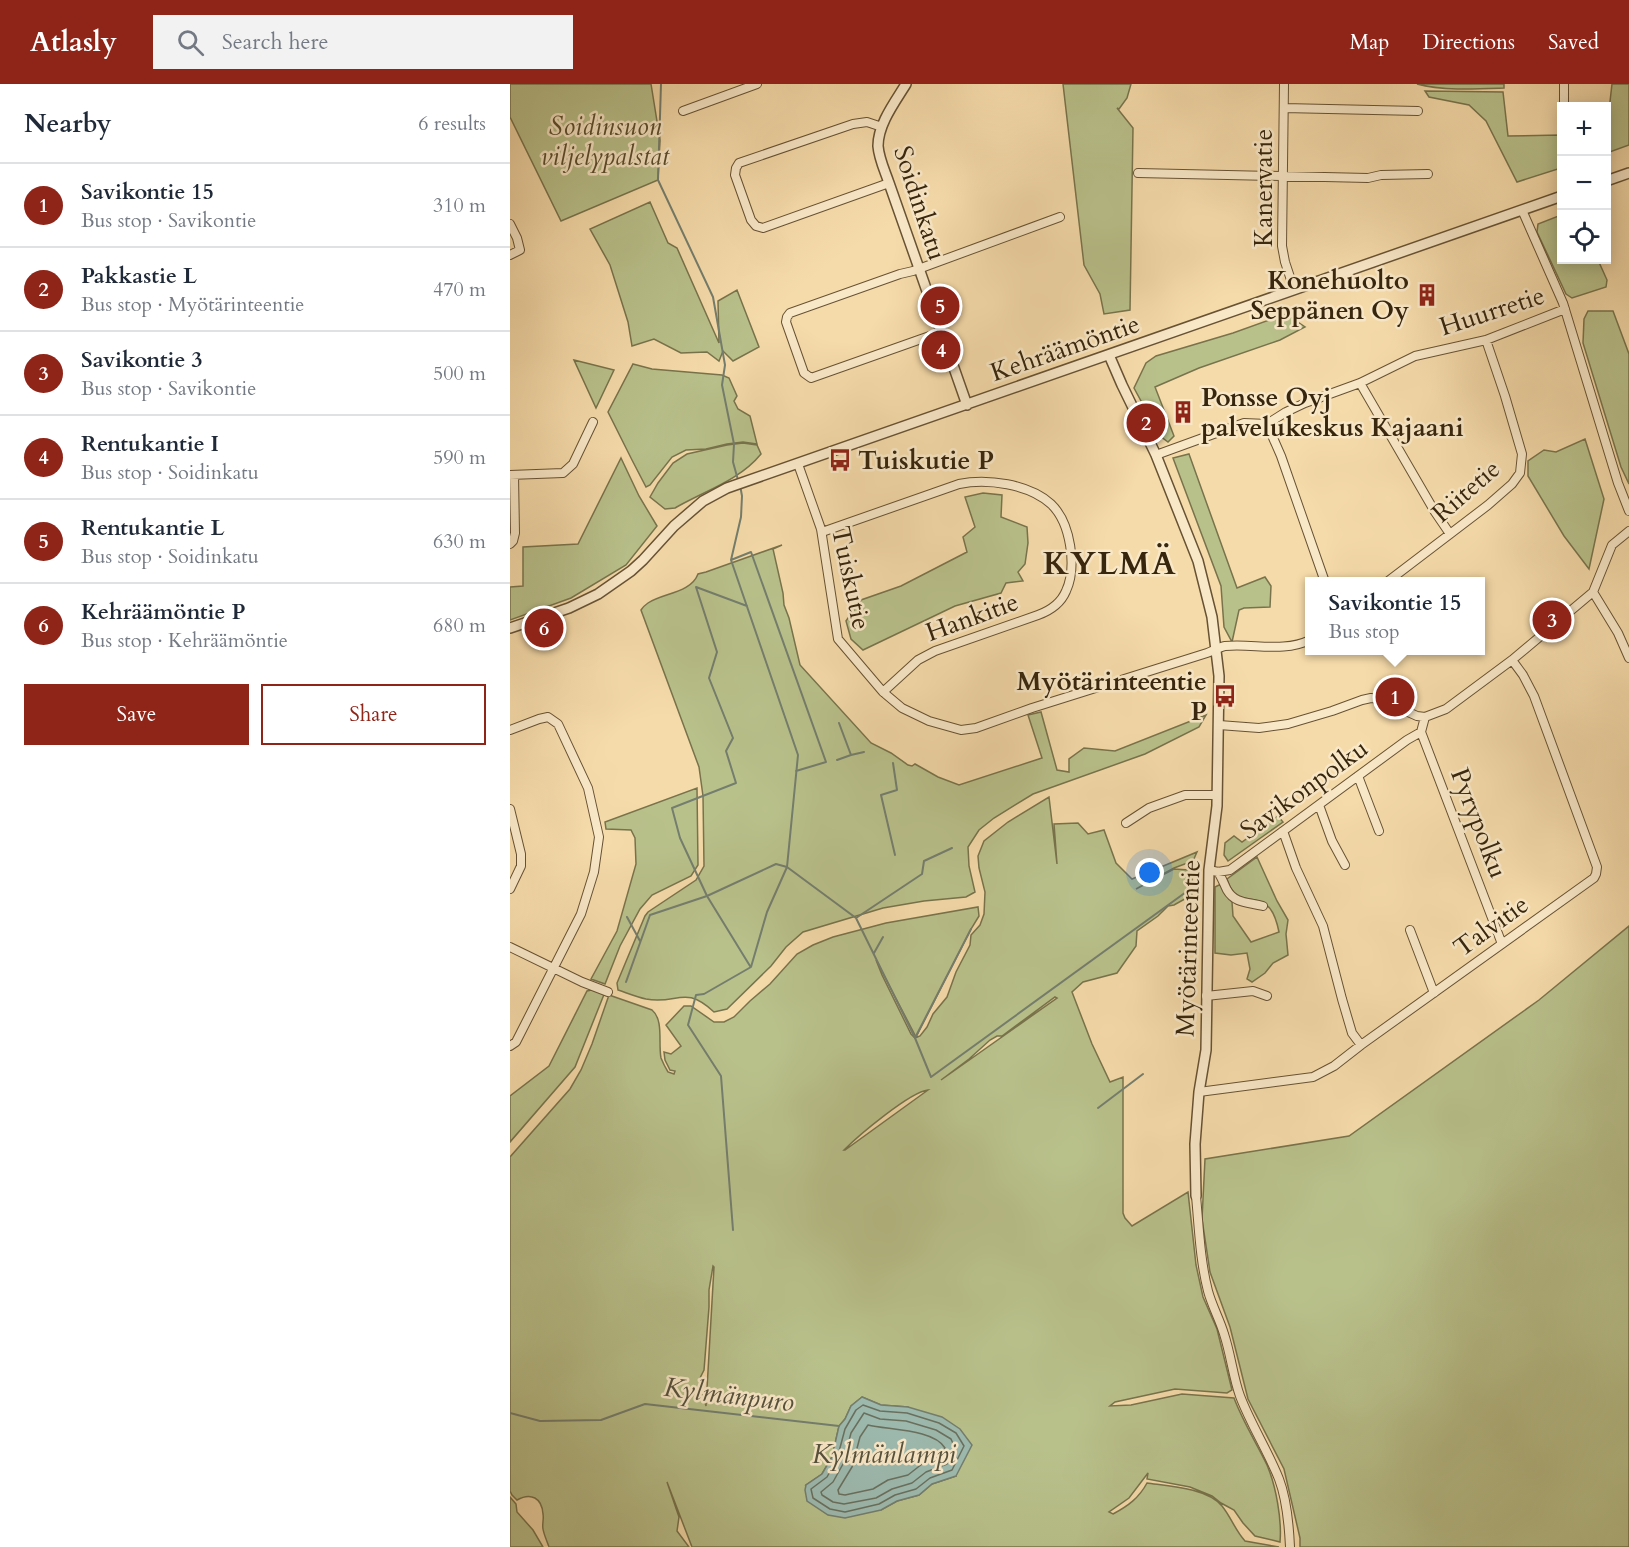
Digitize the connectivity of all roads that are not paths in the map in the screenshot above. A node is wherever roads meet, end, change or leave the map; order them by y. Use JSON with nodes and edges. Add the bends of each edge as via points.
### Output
{"nodes":[{"id":1,"x":755,"y":84,"type":"edge"},
{"id":2,"x":906,"y":84,"type":"edge"},
{"id":3,"x":1284,"y":84,"type":"edge"},
{"id":4,"x":1564,"y":84,"type":"edge"},
{"id":5,"x":1564,"y":102,"type":"edge"},
{"id":6,"x":1284,"y":108,"type":"junction"},
{"id":7,"x":683,"y":111,"type":"dead end"},
{"id":8,"x":1418,"y":111,"type":"dead end"},
{"id":9,"x":882,"y":128,"type":"junction"},
{"id":10,"x":1138,"y":173,"type":"dead end"},
{"id":11,"x":1629,"y":173,"type":"edge"},
{"id":12,"x":1428,"y":174,"type":"dead end"},
{"id":13,"x":1282,"y":177,"type":"junction"},
{"id":14,"x":1611,"y":179,"type":"edge"},
{"id":15,"x":889,"y":183,"type":"junction"},
{"id":16,"x":1557,"y":198,"type":"edge"},
{"id":17,"x":1522,"y":210,"type":"junction"},
{"id":18,"x":1060,"y":217,"type":"dead end"},
{"id":19,"x":510,"y":224,"type":"edge"},
{"id":20,"x":510,"y":255,"type":"edge"},
{"id":21,"x":919,"y":268,"type":"junction"},
{"id":22,"x":1294,"y":289,"type":"junction"},
{"id":23,"x":1565,"y":309,"type":"junction"},
{"id":24,"x":941,"y":333,"type":"junction"},
{"id":25,"x":1486,"y":340,"type":"junction"},
{"id":26,"x":1109,"y":355,"type":"junction"},
{"id":27,"x":1360,"y":382,"type":"junction"},
{"id":28,"x":967,"y":405,"type":"junction"},
{"id":29,"x":593,"y":422,"type":"dead end"},
{"id":30,"x":1267,"y":424,"type":"junction"},
{"id":31,"x":1156,"y":455,"type":"junction"},
{"id":32,"x":798,"y":464,"type":"junction"},
{"id":33,"x":512,"y":475,"type":"edge"},
{"id":34,"x":1629,"y":511,"type":"edge"},
{"id":35,"x":821,"y":530,"type":"junction"},
{"id":36,"x":1629,"y":531,"type":"edge"},
{"id":37,"x":1450,"y":534,"type":"junction"},
{"id":38,"x":510,"y":544,"type":"edge"},
{"id":39,"x":1323,"y":577,"type":"edge"},
{"id":40,"x":1394,"y":577,"type":"edge"},
{"id":41,"x":1593,"y":592,"type":"junction"},
{"id":42,"x":510,"y":628,"type":"edge"},
{"id":43,"x":1305,"y":642,"type":"edge"},
{"id":44,"x":1216,"y":650,"type":"junction"},
{"id":45,"x":1629,"y":658,"type":"edge"},
{"id":46,"x":1512,"y":660,"type":"junction"},
{"id":47,"x":883,"y":692,"type":"junction"},
{"id":48,"x":1425,"y":717,"type":"junction"},
{"id":49,"x":1219,"y":725,"type":"junction"},
{"id":50,"x":510,"y":730,"type":"edge"},
{"id":51,"x":1421,"y":732,"type":"junction"},
{"id":52,"x":1358,"y":776,"type":"junction"},
{"id":53,"x":1217,"y":795,"type":"junction"},
{"id":54,"x":1319,"y":805,"type":"junction"},
{"id":55,"x":510,"y":809,"type":"edge"},
{"id":56,"x":1126,"y":823,"type":"dead end"},
{"id":57,"x":1283,"y":831,"type":"junction"},
{"id":58,"x":1379,"y":831,"type":"dead end"},
{"id":59,"x":1345,"y":865,"type":"dead end"},
{"id":60,"x":1214,"y":871,"type":"junction"},
{"id":61,"x":510,"y":889,"type":"edge"},
{"id":62,"x":1263,"y":906,"type":"dead end"},
{"id":63,"x":1410,"y":930,"type":"dead end"},
{"id":64,"x":1502,"y":944,"type":"junction"},
{"id":65,"x":510,"y":947,"type":"edge"},
{"id":66,"x":554,"y":969,"type":"junction"},
{"id":67,"x":608,"y":992,"type":"dead end"},
{"id":68,"x":1434,"y":993,"type":"junction"},
{"id":69,"x":1206,"y":996,"type":"junction"},
{"id":70,"x":1267,"y":996,"type":"dead end"},
{"id":71,"x":1361,"y":1045,"type":"junction"},
{"id":72,"x":510,"y":1046,"type":"edge"},
{"id":73,"x":1198,"y":1092,"type":"junction"},
{"id":74,"x":1196,"y":1196,"type":"joint"},
{"id":75,"x":1290,"y":1547,"type":"edge"}],
"edges":[{"from":1,"to":7,"type":"street"},
{"from":2,"to":9,"type":"street","name":"Soidinkatu"},
{"from":3,"to":6,"type":"street","name":"Kanervatie"},
{"from":4,"to":5,"type":"street"},
{"from":6,"to":8,"type":"street"},
{"from":6,"to":13,"type":"street","name":"Kanervatie"},
{"from":9,"to":15,"type":"street","name":"Soidinkatu","via":[[878,148]]},
{"from":9,"to":15,"type":"street","via":[[867,122],[853,124],[740,163],[735,175],[751,220],[763,228]]},
{"from":10,"to":13,"type":"street"},
{"from":11,"to":14,"type":"street"},
{"from":12,"to":13,"type":"street"},
{"from":13,"to":22,"type":"street","name":"Kanervatie","via":[[1282,246]]},
{"from":15,"to":21,"type":"street","name":"Soidinkatu"},
{"from":16,"to":17,"type":"street","name":"Kehräämöntie"},
{"from":17,"to":22,"type":"street","name":"Kehräämöntie"},
{"from":17,"to":23,"type":"street"},
{"from":18,"to":21,"type":"street"},
{"from":19,"to":20,"type":"street","via":[[520,250]]},
{"from":21,"to":24,"type":"street","name":"Soidinkatu"},
{"from":21,"to":24,"type":"street","via":[[790,313],[786,322],[804,373],[811,378]]},
{"from":22,"to":26,"type":"street","name":"Kehräämöntie"},
{"from":23,"to":25,"type":"street","name":"Huurretie"},
{"from":23,"to":34,"type":"street"},
{"from":24,"to":28,"type":"street","name":"Soidinkatu"},
{"from":25,"to":27,"type":"street","name":"Huurretie","via":[[1415,356]]},
{"from":25,"to":37,"type":"street","name":"Riitetie","via":[[1522,454],[1522,465],[1506,490]]},
{"from":26,"to":28,"type":"street","name":"Kehräämöntie"},
{"from":26,"to":31,"type":"street","name":"Myötärinteentie"},
{"from":27,"to":30,"type":"street","name":"Huurretie","via":[[1305,403]]},
{"from":27,"to":37,"type":"street"},
{"from":28,"to":32,"type":"street","name":"Kehräämöntie"},
{"from":29,"to":33,"type":"street","via":[[573,464],[563,473]]},
{"from":30,"to":31,"type":"street","via":[[1244,423]]},
{"from":30,"to":39,"type":"street"},
{"from":31,"to":44,"type":"street","name":"Myötärinteentie","via":[[1198,561]]},
{"from":32,"to":35,"type":"street","name":"Tuiskutie"},
{"from":32,"to":42,"type":"street","name":"Kehräämöntie","via":[[739,483],[703,501],[643,561],[598,594]]},
{"from":33,"to":38,"type":"street","via":[[515,533]]},
{"from":35,"to":47,"type":"street","name":"Tuiskutie","via":[[838,639]]},
{"from":35,"to":47,"type":"street","name":"Hankitie","via":[[974,481],[1000,483],[1029,492],[1052,505],[1064,522],[1070,540],[1071,568],[1066,592],[1058,603],[1038,615],[935,651],[918,660]]},
{"from":36,"to":41,"type":"street","via":[[1612,545]]},
{"from":37,"to":40,"type":"street","name":"Riitetie"},
{"from":41,"to":45,"type":"street"},
{"from":41,"to":46,"type":"street"},
{"from":43,"to":44,"type":"street","name":"Tuiskutie","via":[[1285,646],[1222,646]]},
{"from":44,"to":47,"type":"street","name":"Tuiskutie","via":[[961,730],[902,708]]},
{"from":44,"to":49,"type":"street","name":"Myötärinteentie"},
{"from":46,"to":48,"type":"street","via":[[1446,709]]},
{"from":46,"to":64,"type":"street","name":"Talvitie","via":[[1534,696],[1597,867],[1594,878]]},
{"from":48,"to":49,"type":"street","via":[[1371,698],[1288,724],[1259,728]]},
{"from":48,"to":51,"type":"street"},
{"from":49,"to":53,"type":"street","name":"Myötärinteentie"},
{"from":50,"to":66,"type":"street","via":[[539,718],[548,717],[558,724],[588,788],[599,837],[594,872],[581,914]]},
{"from":51,"to":52,"type":"street","name":"Savikonpolku"},
{"from":51,"to":64,"type":"street","name":"Pyrypolku"},
{"from":52,"to":54,"type":"street","name":"Savikonpolku"},
{"from":52,"to":58,"type":"street"},
{"from":53,"to":56,"type":"street","via":[[1185,795],[1149,808]]},
{"from":53,"to":60,"type":"street","name":"Myötärinteentie"},
{"from":54,"to":57,"type":"street","name":"Savikonpolku"},
{"from":54,"to":59,"type":"street"},
{"from":55,"to":61,"type":"street","via":[[521,866]]},
{"from":57,"to":60,"type":"street","name":"Savikonpolku","via":[[1230,870]]},
{"from":57,"to":71,"type":"street","via":[[1323,926],[1352,1033]]},
{"from":60,"to":62,"type":"street","via":[[1236,901]]},
{"from":60,"to":69,"type":"street","name":"Myötärinteentie"},
{"from":63,"to":68,"type":"street"},
{"from":64,"to":68,"type":"street","name":"Talvitie"},
{"from":65,"to":66,"type":"street"},
{"from":66,"to":67,"type":"street"},
{"from":66,"to":72,"type":"street","via":[[516,1042]]},
{"from":68,"to":71,"type":"street","name":"Talvitie"},
{"from":69,"to":70,"type":"street","via":[[1253,991]]},
{"from":69,"to":73,"type":"street","name":"Myötärinteentie","via":[[1206,1050]]},
{"from":71,"to":73,"type":"street","name":"Talvitie","via":[[1312,1077]]},
{"from":73,"to":74,"type":"street","name":"Myötärinteentie"},
{"from":74,"to":75,"type":"street","name":"Myötärinteentie","via":[[1209,1295],[1239,1393],[1280,1482]]}]}
